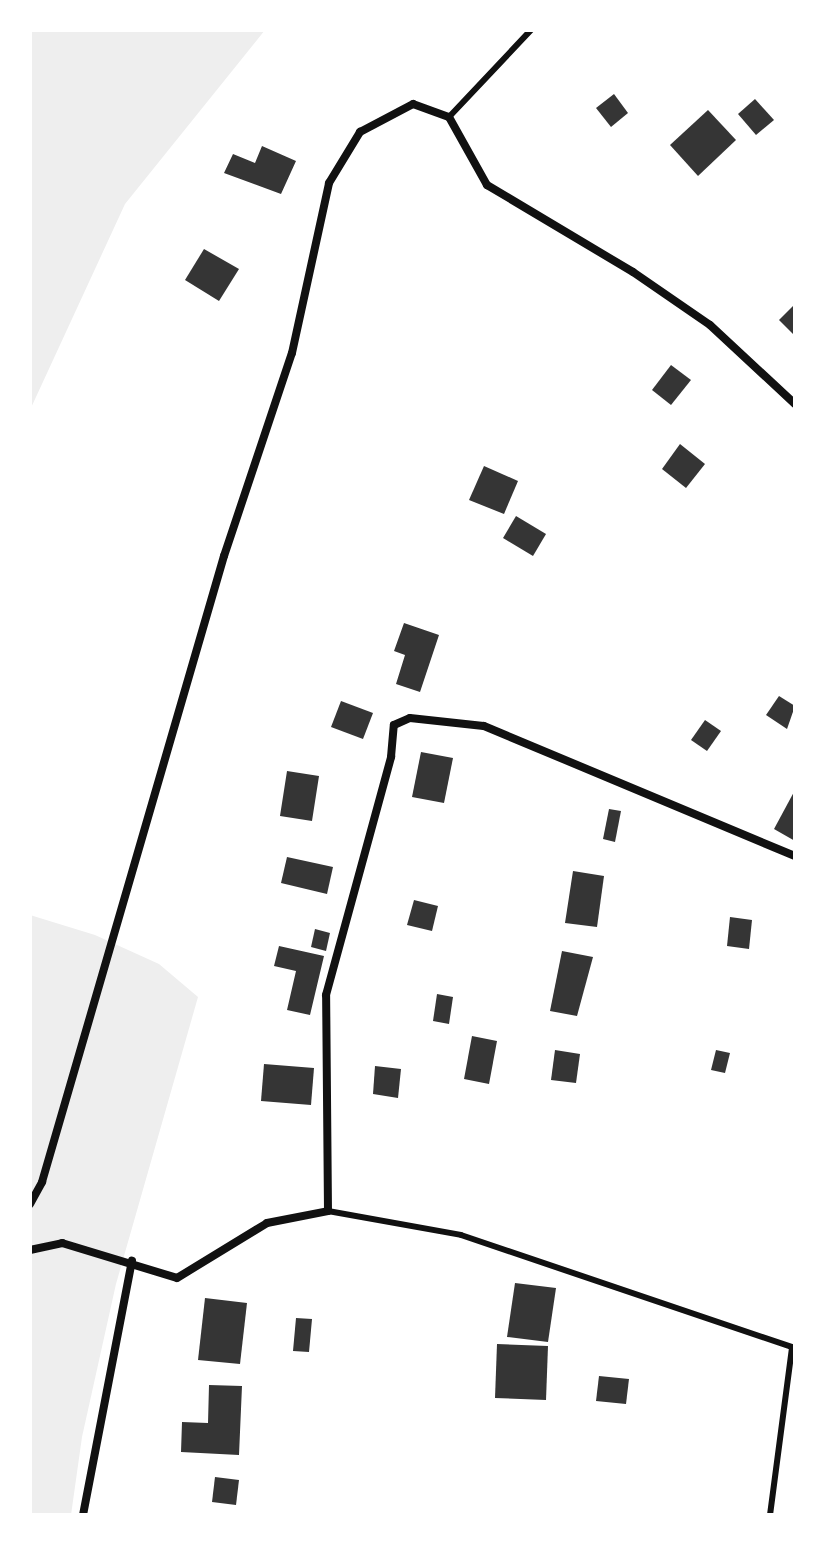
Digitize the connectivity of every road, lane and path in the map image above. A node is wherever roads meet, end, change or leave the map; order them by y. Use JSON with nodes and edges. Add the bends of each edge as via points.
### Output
{"nodes":[{"id":1,"x":531,"y":30,"type":"edge"},
{"id":2,"x":449,"y":117,"type":"junction"},
{"id":3,"x":795,"y":404,"type":"edge"},
{"id":4,"x":795,"y":856,"type":"edge"},
{"id":5,"x":30,"y":1204,"type":"edge"},
{"id":6,"x":328,"y":1211,"type":"junction"},
{"id":7,"x":30,"y":1250,"type":"edge"},
{"id":8,"x":132,"y":1261,"type":"junction"},
{"id":9,"x":793,"y":1347,"type":"edge"},
{"id":10,"x":83,"y":1515,"type":"edge"},
{"id":11,"x":770,"y":1515,"type":"edge"}],
"edges":[{"from":1,"to":2,"type":"lane"},
{"from":2,"to":3,"type":"street","via":[[487,185],[710,325]]},
{"from":2,"to":5,"type":"street","via":[[413,104],[360,132],[329,183],[292,353],[224,556],[42,1182]]},
{"from":4,"to":6,"type":"street","via":[[484,726],[410,718],[394,725],[391,757],[326,995]]},
{"from":6,"to":8,"type":"street","via":[[267,1223],[177,1278]]},
{"from":6,"to":9,"type":"lane","via":[[461,1235]]},
{"from":7,"to":8,"type":"street","via":[[62,1243]]},
{"from":8,"to":10,"type":"street"},
{"from":9,"to":11,"type":"lane"}]}
